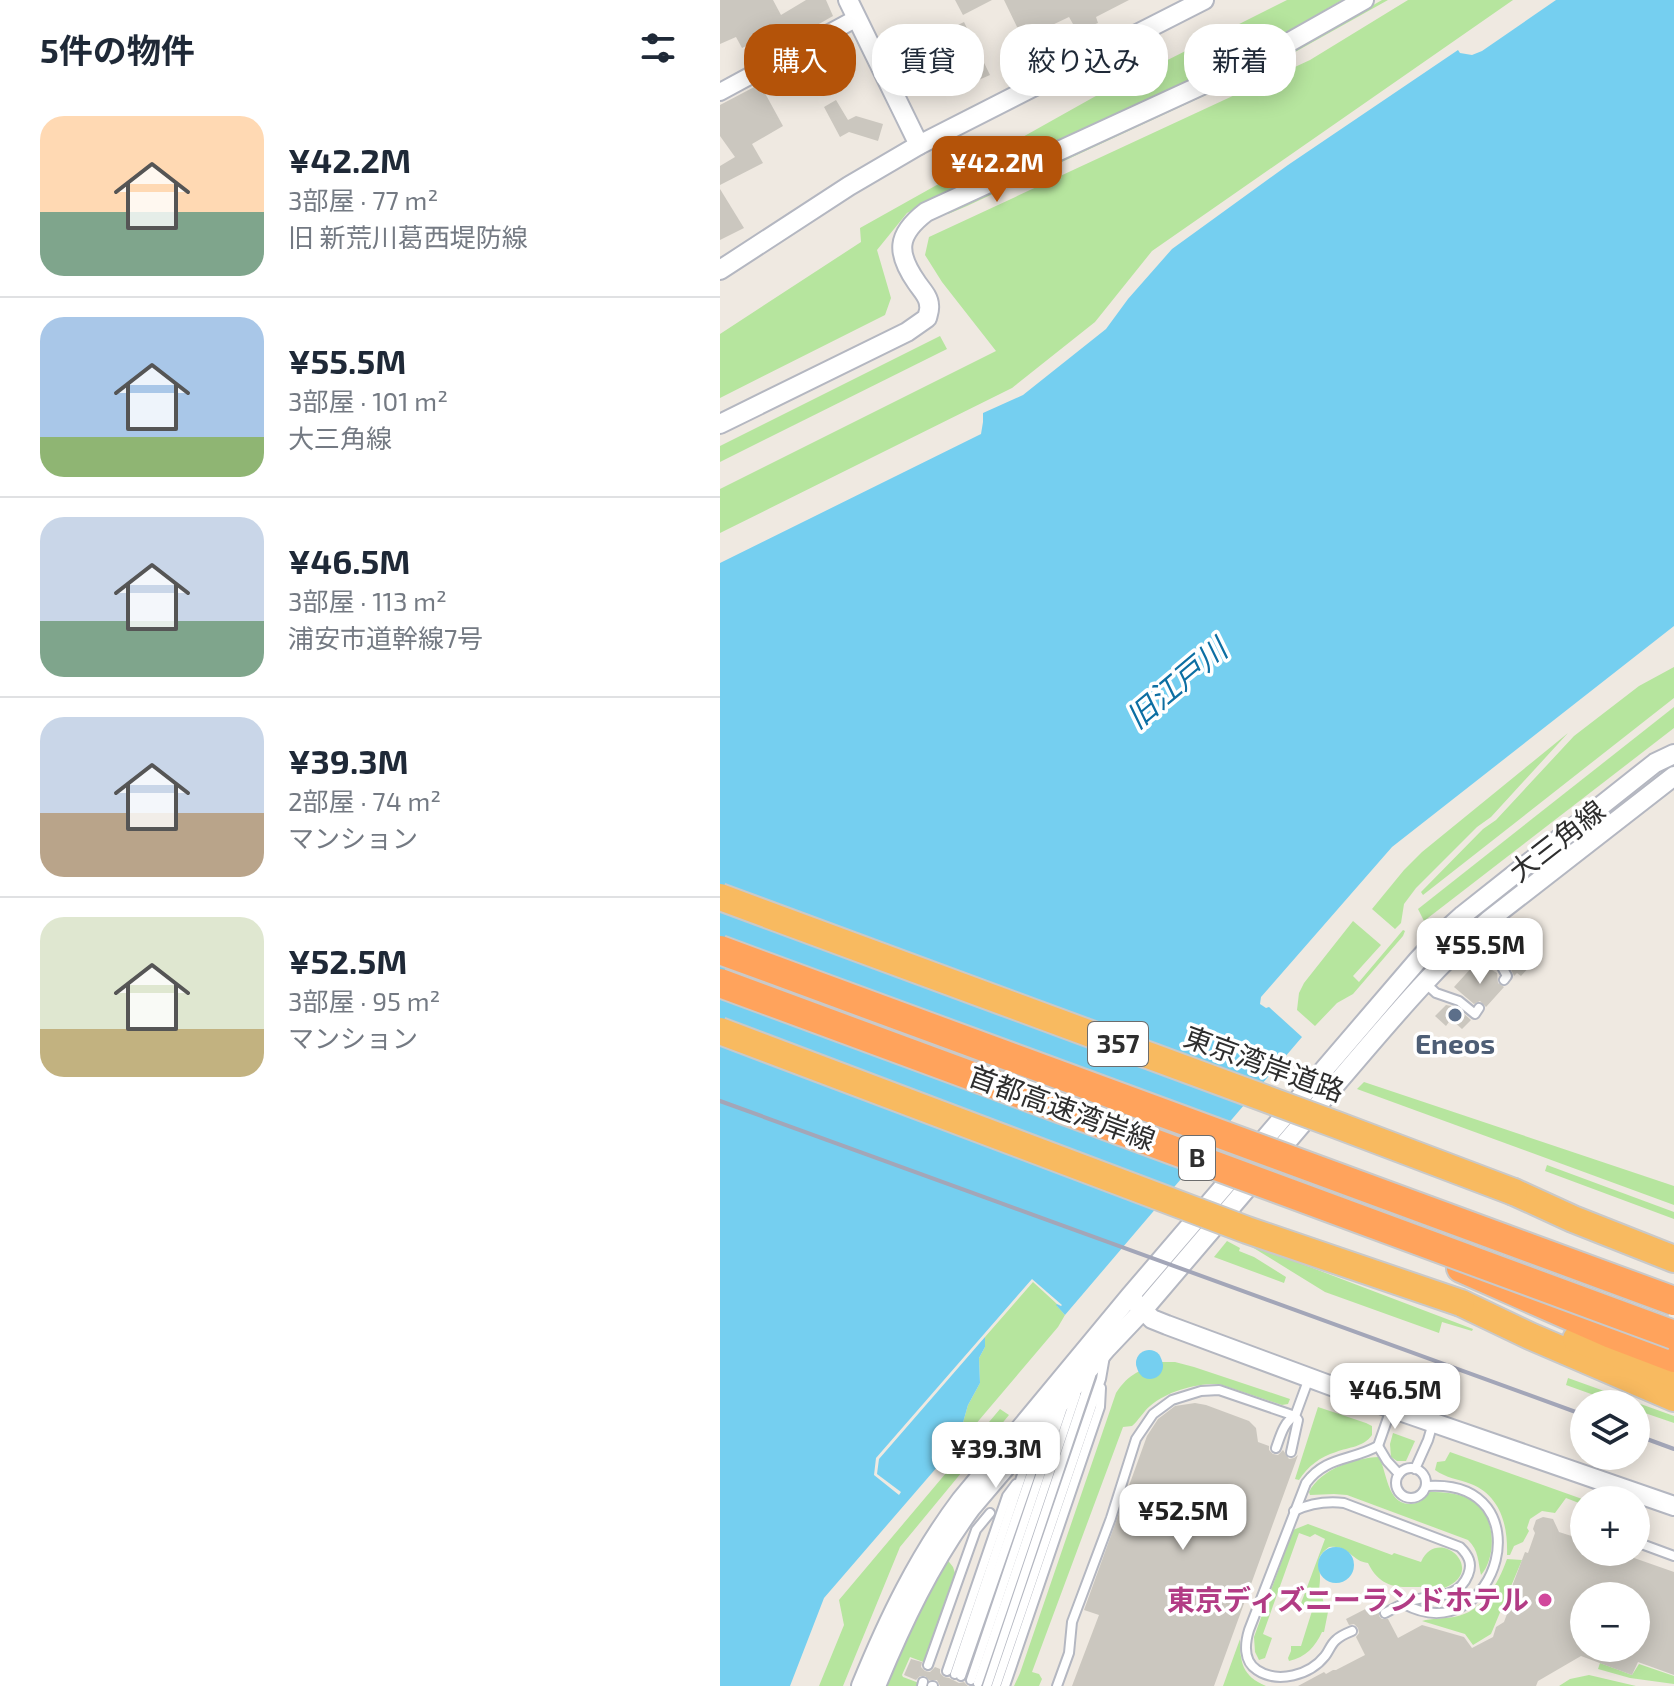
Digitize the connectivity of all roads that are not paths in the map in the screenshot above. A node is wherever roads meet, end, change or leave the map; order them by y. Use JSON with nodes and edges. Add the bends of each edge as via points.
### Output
{"nodes":[{"id":1,"x":848,"y":0,"type":"edge"},
{"id":2,"x":1204,"y":0,"type":"edge"},
{"id":3,"x":1364,"y":0,"type":"edge"},
{"id":4,"x":857,"y":18,"type":"junction"},
{"id":5,"x":720,"y":92,"type":"edge"},
{"id":6,"x":919,"y":145,"type":"junction"},
{"id":7,"x":720,"y":270,"type":"edge"},
{"id":8,"x":720,"y":424,"type":"edge"},
{"id":9,"x":1674,"y":754,"type":"edge"},
{"id":10,"x":1674,"y":776,"type":"edge"},
{"id":11,"x":720,"y":897,"type":"edge"},
{"id":12,"x":1475,"y":932,"type":"junction"},
{"id":13,"x":720,"y":950,"type":"edge"},
{"id":14,"x":1494,"y":954,"type":"junction"},
{"id":15,"x":1485,"y":965,"type":"dead end"},
{"id":16,"x":1502,"y":974,"type":"dead end"},
{"id":17,"x":720,"y":983,"type":"edge"},
{"id":18,"x":1424,"y":983,"type":"junction"},
{"id":19,"x":1473,"y":1007,"type":"dead end"},
{"id":20,"x":720,"y":1031,"type":"edge"},
{"id":21,"x":1514,"y":1192,"type":"junction"},
{"id":22,"x":1405,"y":1234,"type":"junction"},
{"id":23,"x":1674,"y":1243,"type":"edge"},
{"id":24,"x":1674,"y":1259,"type":"edge"},
{"id":25,"x":1674,"y":1301,"type":"edge"},
{"id":26,"x":1136,"y":1303,"type":"junction"},
{"id":27,"x":1461,"y":1303,"type":"junction"},
{"id":28,"x":1674,"y":1335,"type":"edge"},
{"id":29,"x":1102,"y":1354,"type":"junction"},
{"id":30,"x":1674,"y":1358,"type":"edge"},
{"id":31,"x":1674,"y":1374,"type":"edge"},
{"id":32,"x":1309,"y":1378,"type":"junction"},
{"id":33,"x":1081,"y":1379,"type":"junction"},
{"id":34,"x":1101,"y":1379,"type":"junction"},
{"id":35,"x":1067,"y":1394,"type":"junction"},
{"id":36,"x":1674,"y":1398,"type":"edge"},
{"id":37,"x":1391,"y":1408,"type":"junction"},
{"id":38,"x":1052,"y":1412,"type":"junction"},
{"id":39,"x":1295,"y":1416,"type":"junction"},
{"id":40,"x":1433,"y":1422,"type":"junction"},
{"id":41,"x":1038,"y":1430,"type":"junction"},
{"id":42,"x":1378,"y":1446,"type":"junction"},
{"id":43,"x":1276,"y":1448,"type":"dead end"},
{"id":44,"x":1291,"y":1452,"type":"dead end"},
{"id":45,"x":1415,"y":1469,"type":"junction"},
{"id":46,"x":1399,"y":1474,"type":"junction"},
{"id":47,"x":1426,"y":1486,"type":"junction"},
{"id":48,"x":1674,"y":1506,"type":"edge"},
{"id":49,"x":1294,"y":1511,"type":"junction"},
{"id":50,"x":990,"y":1513,"type":"dead end"},
{"id":51,"x":1650,"y":1547,"type":"edge"},
{"id":52,"x":1674,"y":1556,"type":"edge"},
{"id":53,"x":1404,"y":1604,"type":"junction"},
{"id":54,"x":1385,"y":1613,"type":"dead end"},
{"id":55,"x":1352,"y":1631,"type":"dead end"},
{"id":56,"x":928,"y":1665,"type":"dead end"},
{"id":57,"x":979,"y":1683,"type":"edge"},
{"id":58,"x":861,"y":1686,"type":"edge"},
{"id":59,"x":876,"y":1686,"type":"edge"},
{"id":60,"x":996,"y":1686,"type":"edge"},
{"id":61,"x":1005,"y":1686,"type":"edge"},
{"id":62,"x":1057,"y":1686,"type":"edge"}],
"edges":[{"from":1,"to":4,"type":"street"},
{"from":2,"to":6,"type":"street"},
{"from":3,"to":8,"type":"street","via":[[1263,57],[926,212],[913,222],[902,253],[929,305],[927,318]]},
{"from":4,"to":5,"type":"street"},
{"from":4,"to":6,"type":"street"},
{"from":6,"to":7,"type":"street"},
{"from":9,"to":26,"type":"street","name":"大三角線","via":[[1655,763],[1442,934]]},
{"from":10,"to":12,"type":"street","name":"大三角線"},
{"from":11,"to":21,"type":"highway","name":"東京湾岸道路","number":"357","bridge":true},
{"from":12,"to":14,"type":"lane"},
{"from":12,"to":18,"type":"street","name":"大三角線"},
{"from":13,"to":25,"type":"highway","name":"首都高速湾岸線","number":"B","bridge":true},
{"from":14,"to":15,"type":"lane"},
{"from":14,"to":16,"type":"lane"},
{"from":17,"to":22,"type":"highway","name":"首都高速湾岸線","number":"B","bridge":true},
{"from":18,"to":19,"type":"lane"},
{"from":18,"to":26,"type":"street","name":"大三角線"},
{"from":20,"to":27,"type":"highway","bridge":true,"via":[[1247,1230]]},
{"from":21,"to":23,"type":"highway","name":"東京湾岸道路","number":"357"},
{"from":21,"to":24,"type":"highway","name":"東京湾岸道路","number":"357"},
{"from":22,"to":28,"type":"highway","name":"首都高速湾岸線","number":"B","bridge":true},
{"from":22,"to":30,"type":"highway","bridge":true,"via":[[1461,1268]]},
{"from":26,"to":29,"type":"street"},
{"from":26,"to":32,"type":"street","via":[[1152,1319]]},
{"from":26,"to":58,"type":"street","via":[[941,1526],[913,1572]]},
{"from":27,"to":31,"type":"highway"},
{"from":27,"to":36,"type":"highway"},
{"from":29,"to":33,"type":"street"},
{"from":29,"to":34,"type":"lane"},
{"from":29,"to":57,"type":"lane"},
{"from":32,"to":37,"type":"street"},
{"from":32,"to":39,"type":"lane"},
{"from":33,"to":35,"type":"street"},
{"from":33,"to":57,"type":"lane"},
{"from":34,"to":60,"type":"lane"},
{"from":34,"to":61,"type":"lane","via":[[1100,1407]]},
{"from":35,"to":38,"type":"street"},
{"from":35,"to":57,"type":"lane"},
{"from":37,"to":40,"type":"street"},
{"from":37,"to":42,"type":"lane"},
{"from":38,"to":41,"type":"street"},
{"from":38,"to":41,"type":"lane","via":[[954,1674],[1007,1496],[1021,1478]]},
{"from":39,"to":43,"type":"lane"},
{"from":39,"to":44,"type":"lane"},
{"from":39,"to":62,"type":"lane","via":[[1219,1390],[1172,1400],[1153,1414],[1136,1439],[1072,1622],[1069,1653]]},
{"from":40,"to":45,"type":"lane"},
{"from":40,"to":48,"type":"street"},
{"from":41,"to":59,"type":"street","via":[[953,1533],[908,1613]]},
{"from":42,"to":46,"type":"lane"},
{"from":42,"to":49,"type":"lane","via":[[1313,1473]]},
{"from":45,"to":46,"type":"lane"},
{"from":45,"to":47,"type":"lane","via":[[1423,1473]]},
{"from":46,"to":47,"type":"lane","via":[[1396,1488],[1406,1498],[1421,1495]]},
{"from":47,"to":53,"type":"lane","via":[[1458,1489],[1485,1504],[1494,1522],[1498,1556],[1486,1585],[1460,1607],[1427,1613]]},
{"from":49,"to":53,"type":"lane","via":[[1327,1501],[1344,1503],[1460,1547],[1468,1555],[1471,1569],[1456,1590]]},
{"from":49,"to":55,"type":"lane","via":[[1246,1639],[1247,1658],[1268,1675],[1304,1671]]},
{"from":50,"to":56,"type":"lane","via":[[976,1530]]},
{"from":51,"to":52,"type":"lane"},
{"from":53,"to":54,"type":"lane"}]}
